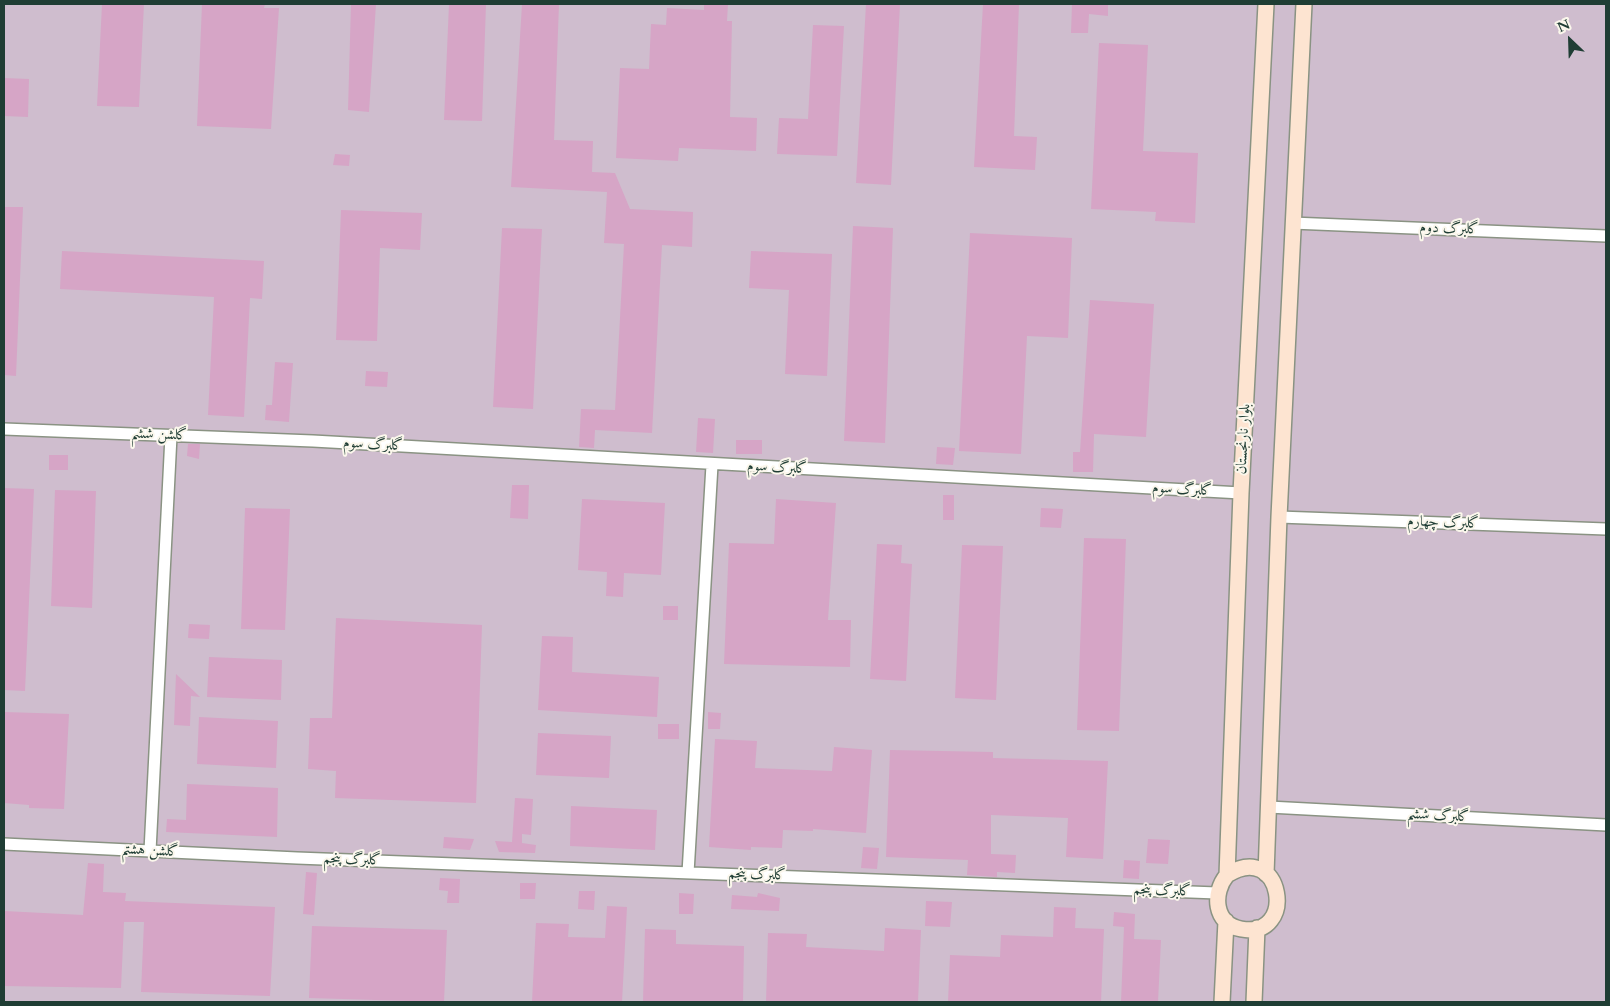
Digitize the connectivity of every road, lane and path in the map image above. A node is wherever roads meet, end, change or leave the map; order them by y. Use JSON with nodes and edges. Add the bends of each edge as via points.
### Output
{"nodes":[{"id":1,"x":1266,"y":4,"type":"edge"},
{"id":2,"x":1304,"y":4,"type":"edge"},
{"id":3,"x":1292,"y":223,"type":"junction"},
{"id":4,"x":1606,"y":236,"type":"edge"},
{"id":5,"x":4,"y":429,"type":"edge"},
{"id":6,"x":171,"y":436,"type":"junction"},
{"id":7,"x":314,"y":441,"type":"joint"},
{"id":8,"x":712,"y":465,"type":"junction"},
{"id":9,"x":1241,"y":493,"type":"junction"},
{"id":10,"x":1279,"y":517,"type":"junction"},
{"id":11,"x":1606,"y":529,"type":"edge"},
{"id":12,"x":1269,"y":808,"type":"junction"},
{"id":13,"x":1606,"y":825,"type":"edge"},
{"id":14,"x":4,"y":844,"type":"edge"},
{"id":15,"x":150,"y":851,"type":"junction"},
{"id":16,"x":297,"y":858,"type":"joint"},
{"id":17,"x":688,"y":873,"type":"junction"},
{"id":18,"x":1266,"y":874,"type":"junction"},
{"id":19,"x":1227,"y":875,"type":"junction"},
{"id":20,"x":1217,"y":893,"type":"junction"},
{"id":21,"x":1226,"y":921,"type":"junction"},
{"id":22,"x":1257,"y":928,"type":"junction"},
{"id":23,"x":1222,"y":1002,"type":"edge"},
{"id":24,"x":1254,"y":1002,"type":"edge"}],
"edges":[{"from":1,"to":9,"type":"street","name":"بلوار نارنجستان"},
{"from":2,"to":3,"type":"street"},
{"from":3,"to":4,"type":"street","name":"گلبرگ دوم"},
{"from":3,"to":10,"type":"street"},
{"from":5,"to":6,"type":"street","name":"گلشن ششم"},
{"from":6,"to":7,"type":"street","name":"گلشن ششم"},
{"from":6,"to":15,"type":"street"},
{"from":7,"to":8,"type":"street","name":"گلبرگ سوم"},
{"from":8,"to":9,"type":"street","name":"گلبرگ سوم"},
{"from":8,"to":17,"type":"street"},
{"from":9,"to":19,"type":"street","name":"بلوار نارنجستان"},
{"from":10,"to":11,"type":"street","name":"گلبرگ چهارم"},
{"from":10,"to":12,"type":"street"},
{"from":12,"to":13,"type":"street","name":"گلبرگ ششم"},
{"from":12,"to":18,"type":"street"},
{"from":14,"to":15,"type":"street","name":"گلشن هشتم"},
{"from":15,"to":16,"type":"street","name":"گلشن هشتم"},
{"from":16,"to":17,"type":"street","name":"گلبرگ پنجم"},
{"from":17,"to":20,"type":"street","name":"گلبرگ پنجم"},
{"from":18,"to":19,"type":"street","via":[[1242,868]]},
{"from":18,"to":22,"type":"street","via":[[1277,889],[1277,908],[1266,924]]},
{"from":19,"to":20,"type":"street","name":"بلوار نارنجستان"},
{"from":20,"to":21,"type":"street","via":[[1216,903]]},
{"from":21,"to":22,"type":"street","via":[[1240,929]]},
{"from":21,"to":23,"type":"street"},
{"from":22,"to":24,"type":"street"}]}
